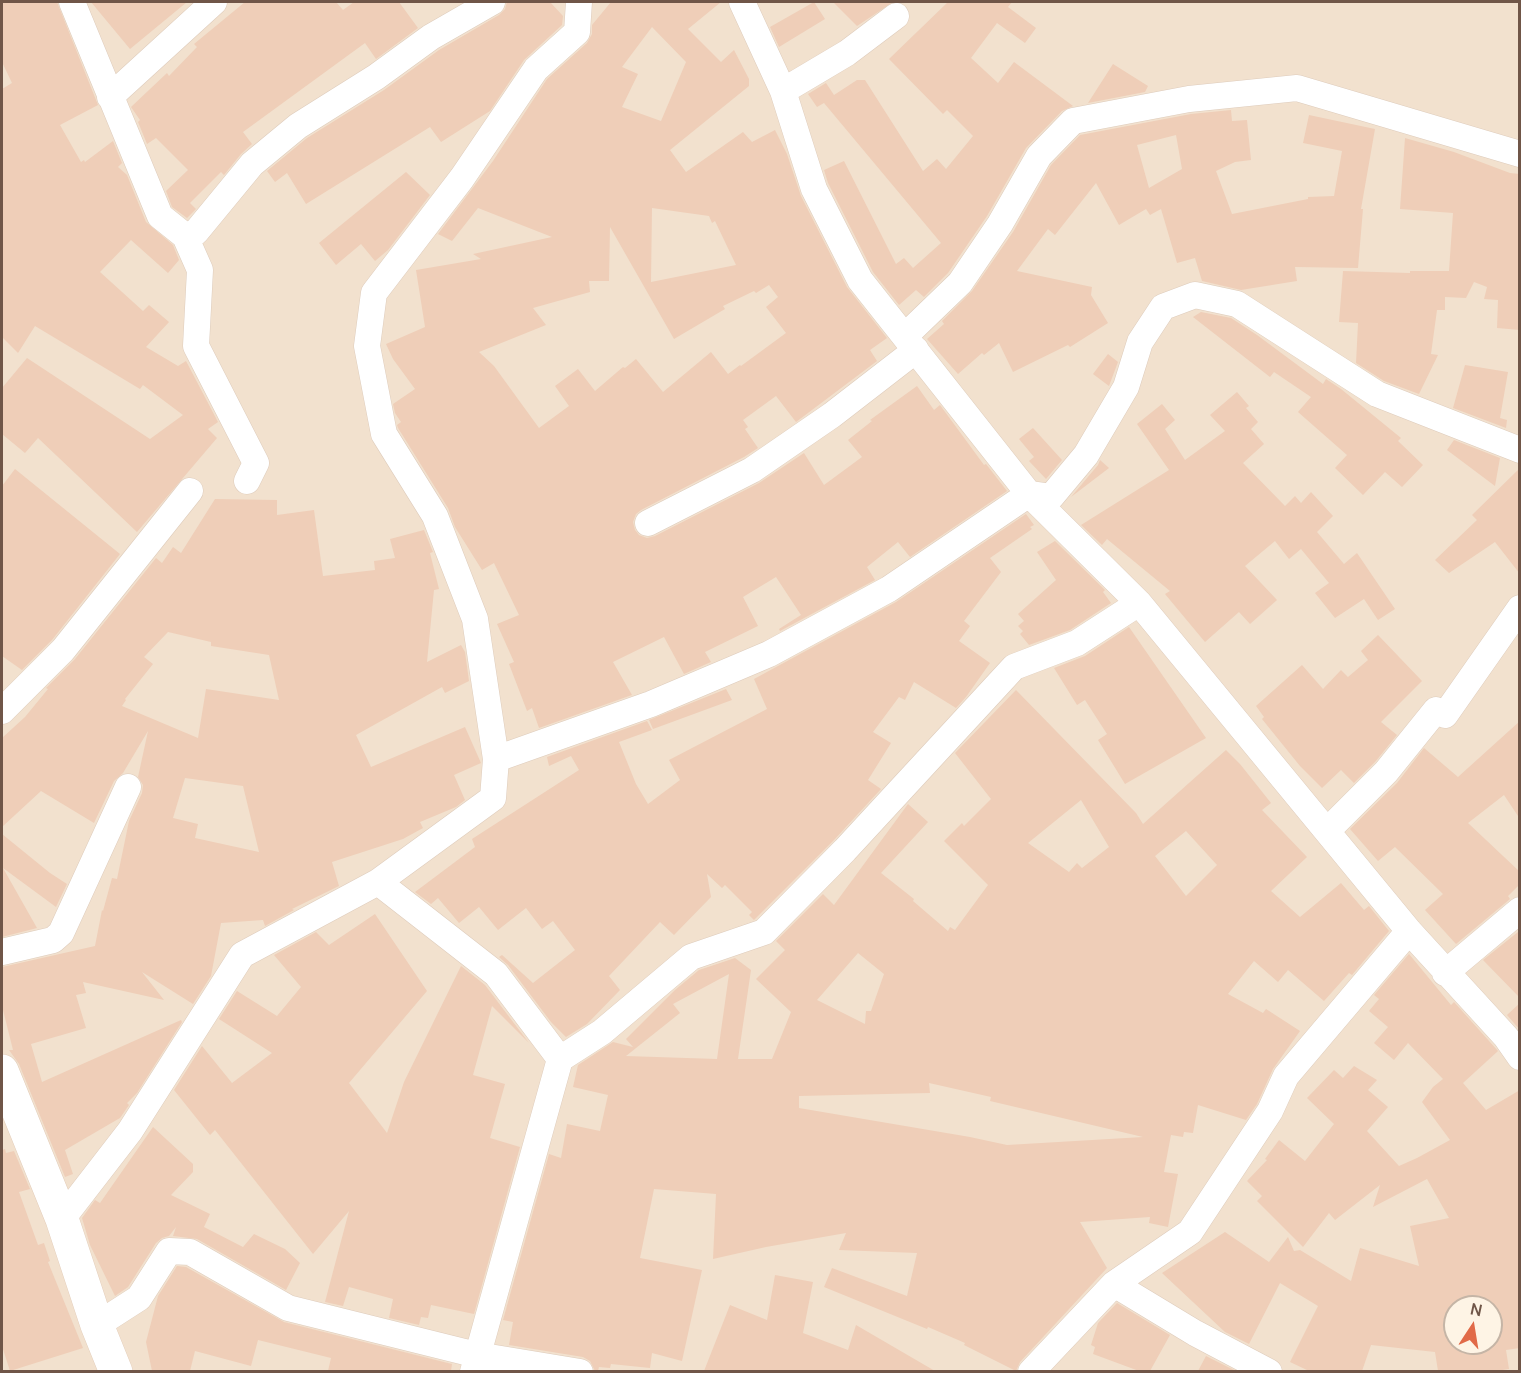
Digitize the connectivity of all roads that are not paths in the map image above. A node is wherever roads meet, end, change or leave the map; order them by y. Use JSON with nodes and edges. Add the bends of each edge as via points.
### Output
{"nodes":[{"id":1,"x":72,"y":2,"type":"edge"},
{"id":2,"x":214,"y":2,"type":"edge"},
{"id":3,"x":492,"y":2,"type":"edge"},
{"id":4,"x":579,"y":2,"type":"edge"},
{"id":5,"x":742,"y":2,"type":"edge"},
{"id":6,"x":897,"y":16,"type":"dead end"},
{"id":7,"x":783,"y":91,"type":"junction"},
{"id":8,"x":110,"y":97,"type":"junction"},
{"id":9,"x":1520,"y":154,"type":"edge"},
{"id":10,"x":185,"y":236,"type":"junction"},
{"id":11,"x":910,"y":343,"type":"junction"},
{"id":12,"x":1520,"y":450,"type":"edge"},
{"id":13,"x":247,"y":481,"type":"dead end"},
{"id":14,"x":190,"y":491,"type":"dead end"},
{"id":15,"x":1029,"y":494,"type":"junction"},
{"id":16,"x":648,"y":523,"type":"dead end"},
{"id":17,"x":1139,"y":603,"type":"junction"},
{"id":18,"x":1520,"y":608,"type":"edge"},
{"id":19,"x":2,"y":711,"type":"edge"},
{"id":20,"x":496,"y":759,"type":"junction"},
{"id":21,"x":128,"y":787,"type":"dead end"},
{"id":22,"x":1327,"y":831,"type":"junction"},
{"id":23,"x":378,"y":882,"type":"junction"},
{"id":24,"x":1520,"y":910,"type":"edge"},
{"id":25,"x":1409,"y":931,"type":"junction"},
{"id":26,"x":2,"y":952,"type":"edge"},
{"id":27,"x":1445,"y":973,"type":"junction"},
{"id":28,"x":1520,"y":1058,"type":"edge"},
{"id":29,"x":560,"y":1059,"type":"junction"},
{"id":30,"x":2,"y":1071,"type":"edge"},
{"id":31,"x":62,"y":1219,"type":"junction"},
{"id":32,"x":1114,"y":1284,"type":"junction"},
{"id":33,"x":98,"y":1325,"type":"junction"},
{"id":34,"x":475,"y":1363,"type":"edge"},
{"id":35,"x":116,"y":1371,"type":"edge"},
{"id":36,"x":580,"y":1371,"type":"edge"},
{"id":37,"x":1031,"y":1371,"type":"edge"},
{"id":38,"x":1269,"y":1371,"type":"edge"}],
"edges":[{"from":1,"to":8,"type":"street"},
{"from":2,"to":8,"type":"street"},
{"from":3,"to":10,"type":"street","via":[[431,37],[298,126],[252,164],[196,232]]},
{"from":4,"to":20,"type":"street","via":[[577,32],[536,69],[462,178],[374,293],[367,346],[384,434],[435,516],[475,619]]},
{"from":5,"to":7,"type":"street"},
{"from":6,"to":7,"type":"street","via":[[848,53]]},
{"from":7,"to":11,"type":"street","via":[[814,189],[860,280]]},
{"from":8,"to":10,"type":"street","via":[[160,216]]},
{"from":9,"to":11,"type":"street","via":[[1297,88],[1189,99],[1073,121],[1039,156],[960,283]]},
{"from":10,"to":13,"type":"street","via":[[200,270],[196,346],[256,463]]},
{"from":11,"to":15,"type":"street"},
{"from":11,"to":16,"type":"street","via":[[832,415],[752,470]]},
{"from":12,"to":15,"type":"street","via":[[1377,394],[1237,304],[1195,295],[1163,307],[1140,342],[1126,387],[1109,416],[1086,455],[1051,497]]},
{"from":14,"to":19,"type":"street","via":[[63,650]]},
{"from":15,"to":17,"type":"street"},
{"from":15,"to":20,"type":"street","via":[[889,589],[769,654],[651,704]]},
{"from":17,"to":22,"type":"street"},
{"from":17,"to":29,"type":"street","via":[[1077,643],[1014,667],[764,932],[691,957],[603,1032]]},
{"from":18,"to":22,"type":"street","via":[[1445,715],[1436,710],[1386,772]]},
{"from":20,"to":23,"type":"street","via":[[493,798]]},
{"from":21,"to":26,"type":"street","via":[[61,933],[53,940]]},
{"from":22,"to":25,"type":"street"},
{"from":23,"to":29,"type":"street","via":[[496,974]]},
{"from":23,"to":31,"type":"street","via":[[242,955],[130,1131]]},
{"from":24,"to":27,"type":"street"},
{"from":25,"to":27,"type":"street"},
{"from":25,"to":32,"type":"street","via":[[1286,1076],[1270,1112],[1190,1232]]},
{"from":27,"to":28,"type":"street","via":[[1506,1036]]},
{"from":29,"to":34,"type":"street"},
{"from":30,"to":31,"type":"street"},
{"from":31,"to":33,"type":"street"},
{"from":32,"to":37,"type":"street"},
{"from":32,"to":38,"type":"street","via":[[1195,1333]]},
{"from":33,"to":34,"type":"street","via":[[139,1298],[170,1251],[190,1252],[288,1308]]},
{"from":33,"to":35,"type":"street"},
{"from":34,"to":36,"type":"street"}]}
